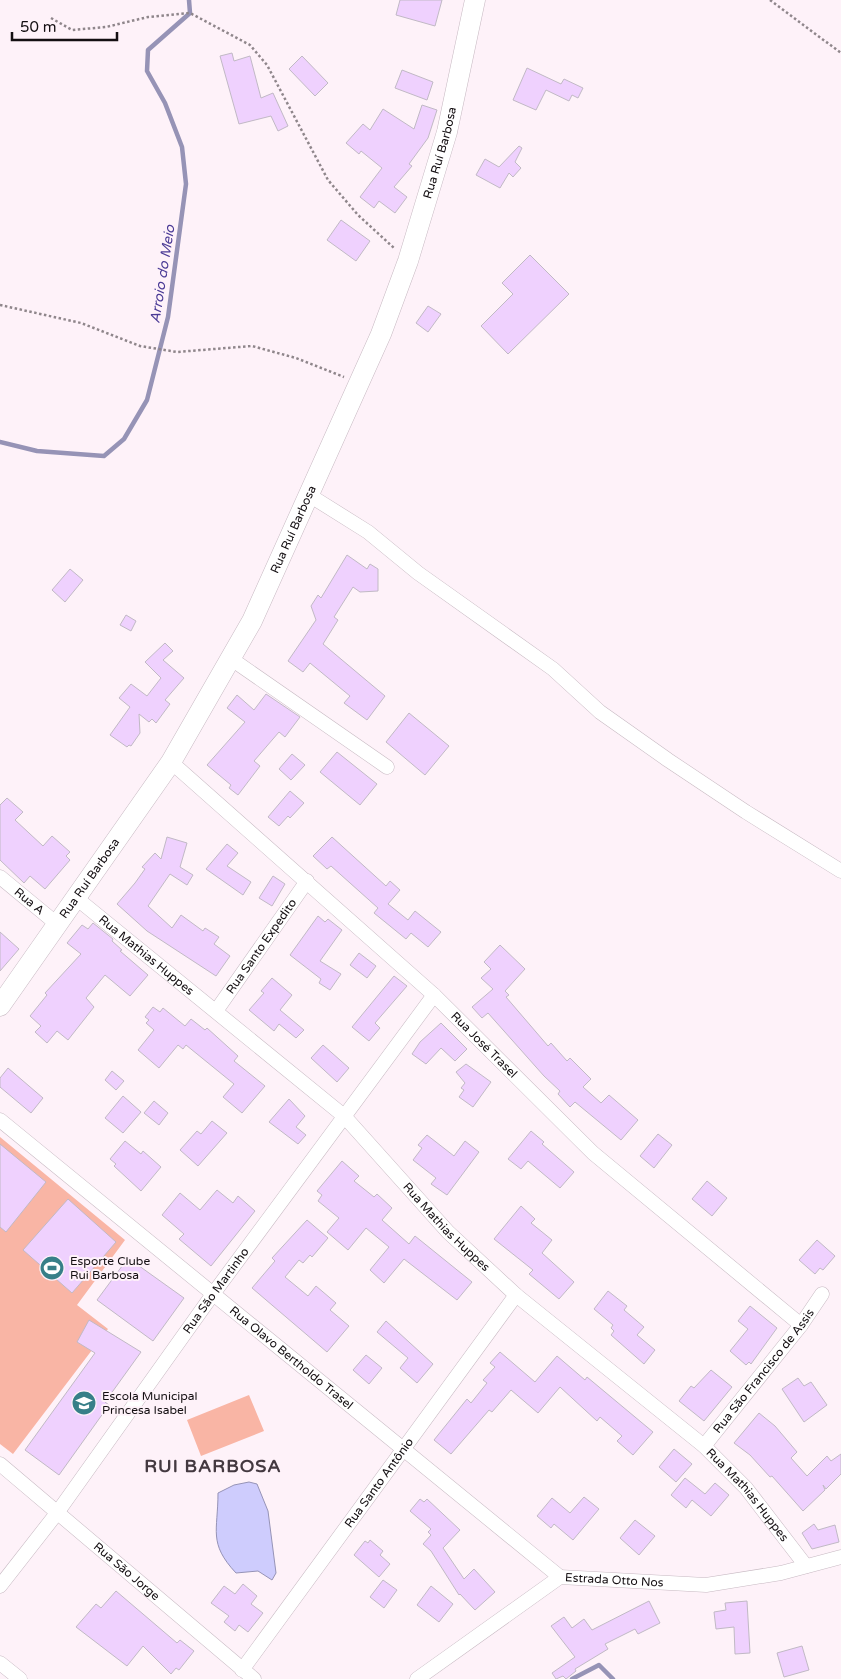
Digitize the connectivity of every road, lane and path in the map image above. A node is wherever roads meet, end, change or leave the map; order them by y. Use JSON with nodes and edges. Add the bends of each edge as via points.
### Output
{"nodes":[{"id":1,"x":475,"y":0,"type":"edge"},
{"id":2,"x":770,"y":0,"type":"edge"},
{"id":3,"x":51,"y":18,"type":"dead end"},
{"id":4,"x":841,"y":53,"type":"edge"},
{"id":5,"x":408,"y":261,"type":"junction"},
{"id":6,"x":0,"y":305,"type":"edge"},
{"id":7,"x":359,"y":383,"type":"junction"},
{"id":8,"x":309,"y":495,"type":"junction"},
{"id":9,"x":230,"y":658,"type":"junction"},
{"id":10,"x":171,"y":762,"type":"junction"},
{"id":11,"x":387,"y":767,"type":"dead end"},
{"id":12,"x":841,"y":871,"type":"edge"},
{"id":13,"x":0,"y":877,"type":"edge"},
{"id":14,"x":307,"y":881,"type":"junction"},
{"id":15,"x":75,"y":897,"type":"junction"},
{"id":16,"x":57,"y":924,"type":"junction"},
{"id":17,"x":434,"y":995,"type":"junction"},
{"id":18,"x":0,"y":1006,"type":"edge"},
{"id":19,"x":216,"y":1011,"type":"junction"},
{"id":20,"x":344,"y":1116,"type":"junction"},
{"id":21,"x":0,"y":1120,"type":"edge"},
{"id":22,"x":213,"y":1294,"type":"junction"},
{"id":23,"x":822,"y":1294,"type":"dead end"},
{"id":24,"x":516,"y":1295,"type":"junction"},
{"id":25,"x":801,"y":1326,"type":"junction"},
{"id":26,"x":704,"y":1446,"type":"junction"},
{"id":27,"x":402,"y":1450,"type":"junction"},
{"id":28,"x":0,"y":1464,"type":"edge"},
{"id":29,"x":57,"y":1513,"type":"junction"},
{"id":30,"x":841,"y":1557,"type":"edge"},
{"id":31,"x":806,"y":1566,"type":"junction"},
{"id":32,"x":560,"y":1577,"type":"junction"},
{"id":33,"x":0,"y":1586,"type":"edge"},
{"id":34,"x":0,"y":1663,"type":"edge"},
{"id":35,"x":242,"y":1670,"type":"junction"},
{"id":36,"x":20,"y":1679,"type":"edge"},
{"id":37,"x":254,"y":1679,"type":"edge"},
{"id":38,"x":417,"y":1679,"type":"edge"}],
"edges":[{"from":1,"to":5,"type":"main road","name":"Rua Ruí Barbosa","via":[[447,132]]},
{"from":2,"to":4,"type":"path"},
{"from":3,"to":5,"type":"path","via":[[72,30],[106,27],[148,16],[190,13],[250,45],[267,66],[328,180],[358,215]]},
{"from":5,"to":7,"type":"main road","name":"Rua Ruí Barbosa"},
{"from":6,"to":7,"type":"path","via":[[82,323],[150,348],[176,352],[252,346],[296,358]]},
{"from":7,"to":8,"type":"main road","name":"Rua Ruí Barbosa"},
{"from":8,"to":9,"type":"main road","name":"Rua Ruí Barbosa","via":[[252,621]]},
{"from":8,"to":12,"type":"street","via":[[368,532],[418,573],[553,669],[600,712],[746,812]]},
{"from":9,"to":10,"type":"main road","name":"Rua Ruí Barbosa"},
{"from":9,"to":11,"type":"street"},
{"from":10,"to":14,"type":"street","name":"Rua José Trasel"},
{"from":10,"to":15,"type":"main road","name":"Rua Ruí Barbosa"},
{"from":13,"to":16,"type":"street","name":"Rua A"},
{"from":14,"to":17,"type":"street","name":"Rua José Trasel"},
{"from":14,"to":19,"type":"street","name":"Rua Santo Expedito"},
{"from":15,"to":16,"type":"main road","name":"Rua Ruí Barbosa"},
{"from":15,"to":19,"type":"street","name":"Rua Mathias Huppes"},
{"from":16,"to":18,"type":"main road","name":"Rua Ruí Barbosa"},
{"from":17,"to":20,"type":"street","name":"Rua São Martinho"},
{"from":17,"to":25,"type":"street","name":"Rua José Trasel","via":[[593,1153]]},
{"from":19,"to":20,"type":"street","name":"Rua Mathias Huppes"},
{"from":20,"to":22,"type":"street","name":"Rua São Martinho"},
{"from":20,"to":24,"type":"street","name":"Rua Mathias Huppes","via":[[448,1232]]},
{"from":21,"to":22,"type":"street","name":"Rua Olavo Bertholdo Trasel"},
{"from":22,"to":27,"type":"street","name":"Rua Olavo Bertholdo Trasel"},
{"from":22,"to":29,"type":"street","name":"Rua São Martinho"},
{"from":23,"to":25,"type":"street","name":"Rua São Francisco de Assis"},
{"from":24,"to":26,"type":"street","name":"Rua Mathias Huppes"},
{"from":24,"to":27,"type":"street","name":"Rua Santo Antônio"},
{"from":25,"to":26,"type":"street","name":"Rua São Francisco de Assis"},
{"from":26,"to":31,"type":"street","name":"Rua Mathias Huppes","via":[[746,1488]]},
{"from":27,"to":32,"type":"street","name":"Rua Olavo Bertholdo Trasel"},
{"from":27,"to":35,"type":"street","name":"Rua Santo Antônio"},
{"from":28,"to":29,"type":"street","name":"Rua São Jorge"},
{"from":29,"to":33,"type":"street","name":"Rua São Martinho"},
{"from":29,"to":35,"type":"street","name":"Rua São Jorge"},
{"from":30,"to":31,"type":"street","name":"Estrada Otto Nos"},
{"from":31,"to":32,"type":"street","name":"Estrada Otto Nos","via":[[706,1585]]},
{"from":32,"to":38,"type":"street","name":"Estrada Otto Nos"},
{"from":34,"to":36,"type":"street"},
{"from":35,"to":37,"type":"street","name":"Rua São Jorge"}]}
